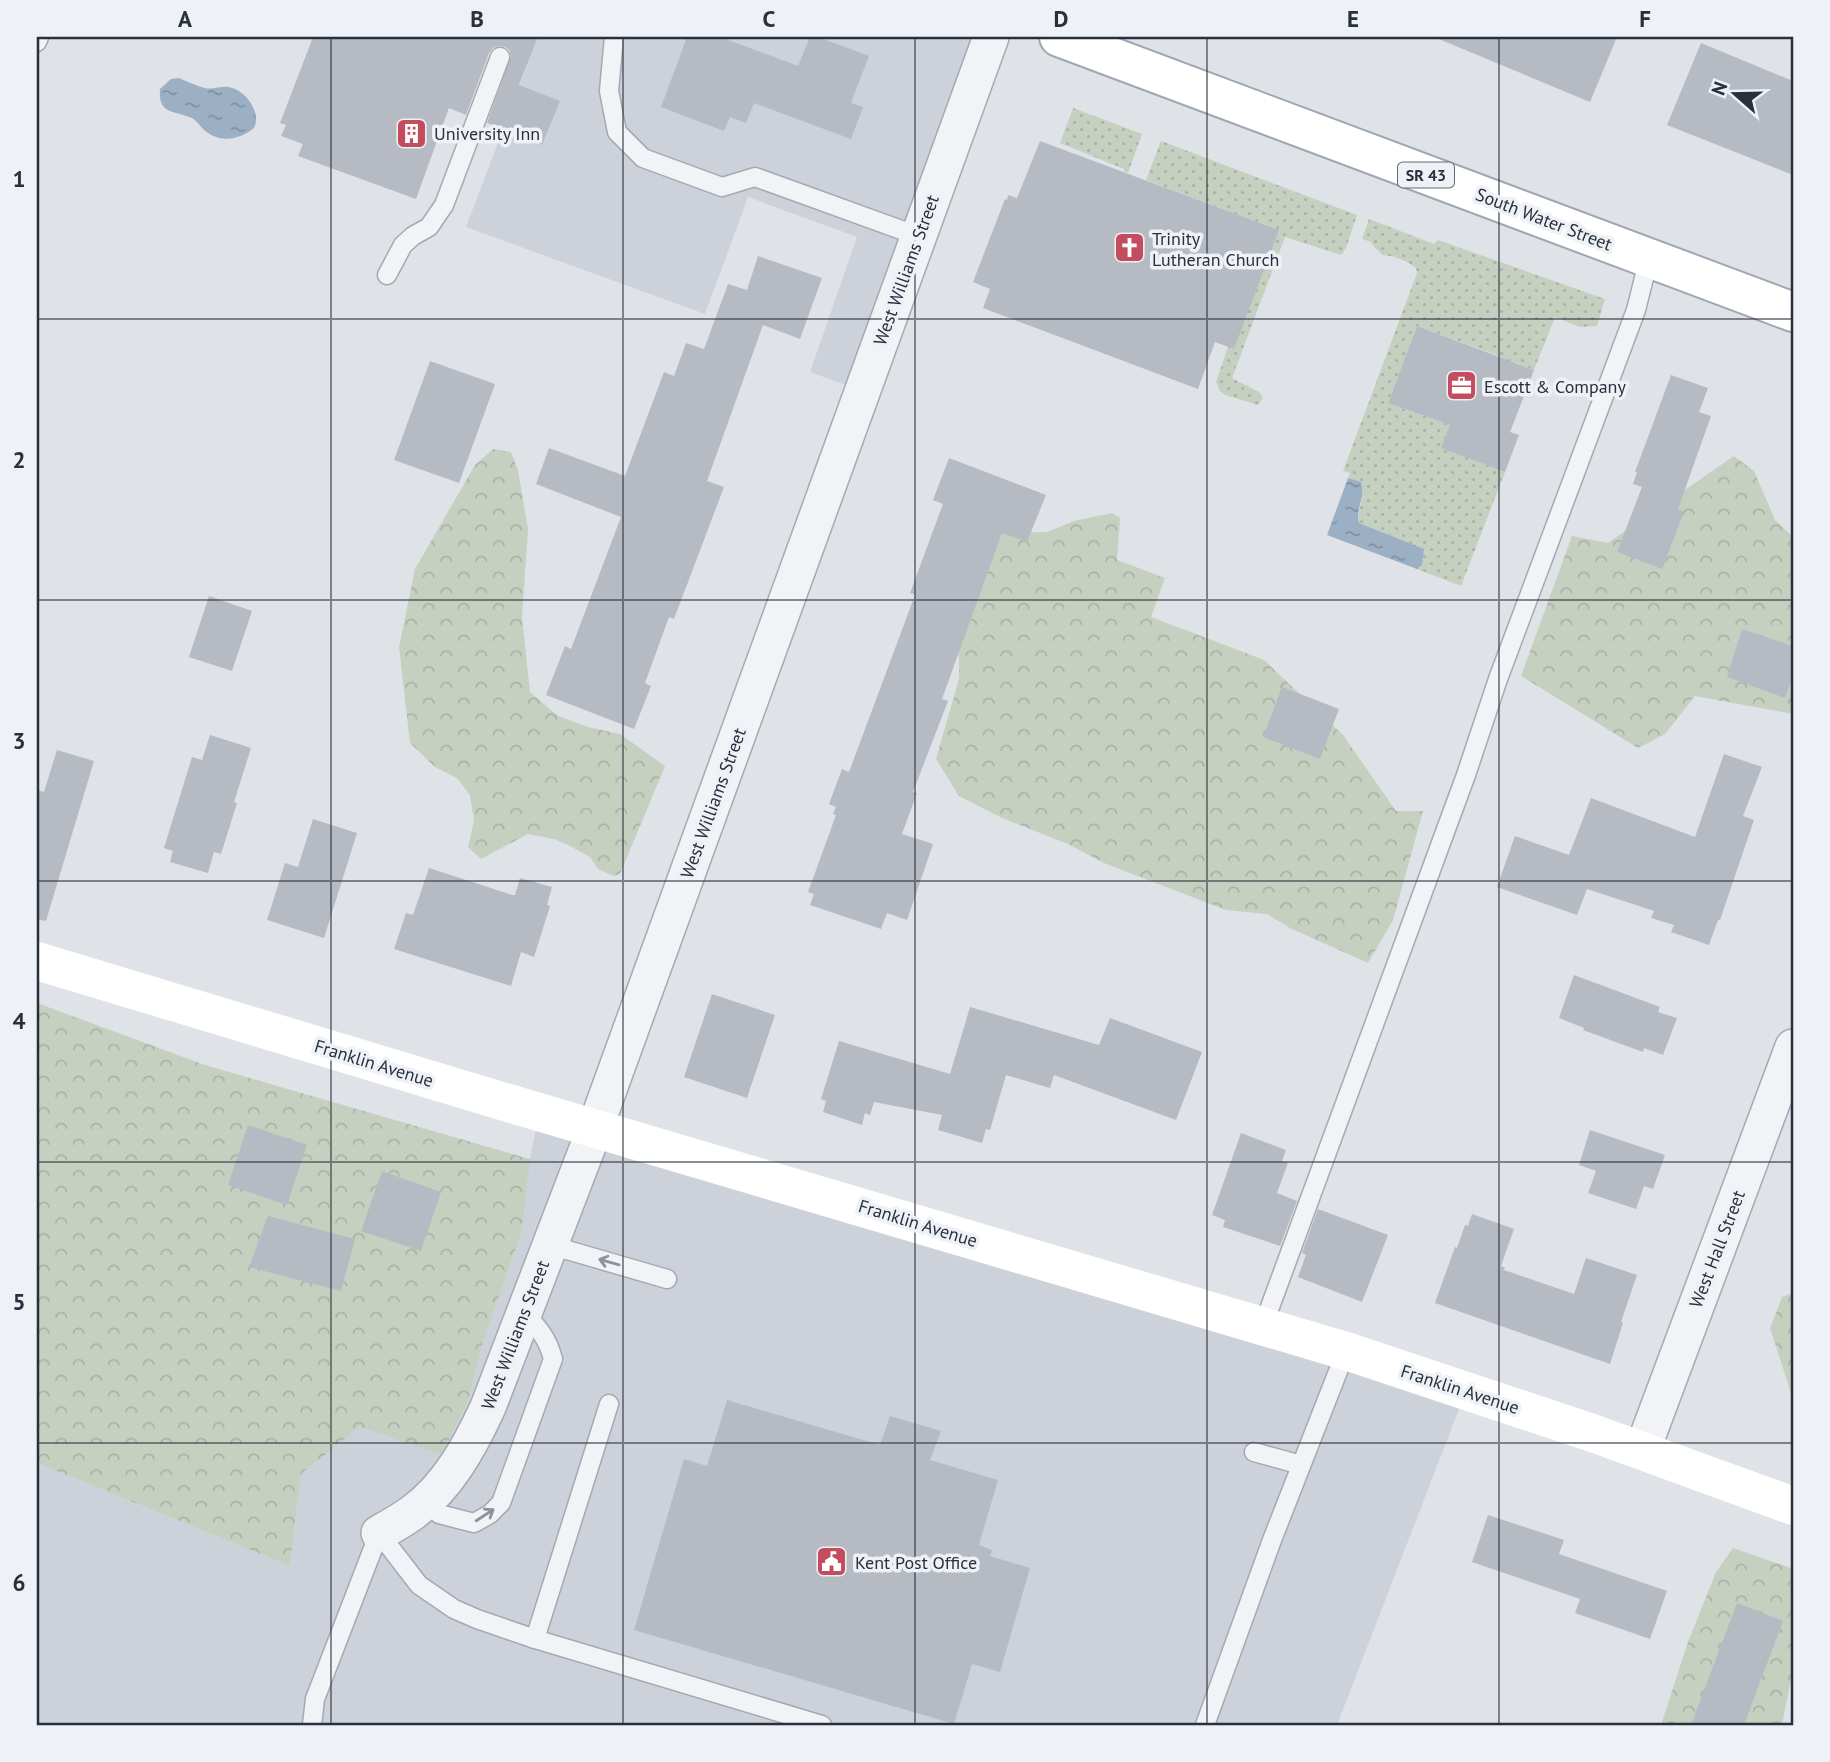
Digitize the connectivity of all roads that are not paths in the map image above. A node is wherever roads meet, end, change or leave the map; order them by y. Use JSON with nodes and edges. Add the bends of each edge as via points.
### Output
{"nodes":[{"id":1,"x":39,"y":37,"type":"edge"},
{"id":2,"x":614,"y":37,"type":"edge"},
{"id":3,"x":991,"y":37,"type":"edge"},
{"id":4,"x":1059,"y":37,"type":"edge"},
{"id":5,"x":37,"y":42,"type":"edge"},
{"id":6,"x":500,"y":57,"type":"dead end"},
{"id":7,"x":918,"y":236,"type":"junction"},
{"id":8,"x":1649,"y":258,"type":"junction"},
{"id":9,"x":387,"y":275,"type":"dead end"},
{"id":10,"x":1793,"y":312,"type":"edge"},
{"id":11,"x":37,"y":961,"type":"edge"},
{"id":12,"x":1793,"y":1047,"type":"edge"},
{"id":13,"x":594,"y":1128,"type":"junction"},
{"id":14,"x":550,"y":1245,"type":"junction"},
{"id":15,"x":667,"y":1279,"type":"dead end"},
{"id":16,"x":524,"y":1313,"type":"junction"},
{"id":17,"x":1263,"y":1326,"type":"junction"},
{"id":18,"x":1346,"y":1351,"type":"junction"},
{"id":19,"x":609,"y":1404,"type":"dead end"},
{"id":20,"x":1642,"y":1451,"type":"junction"},
{"id":21,"x":1254,"y":1452,"type":"dead end"},
{"id":22,"x":1301,"y":1465,"type":"junction"},
{"id":23,"x":426,"y":1501,"type":"junction"},
{"id":24,"x":1793,"y":1506,"type":"edge"},
{"id":25,"x":379,"y":1534,"type":"junction"},
{"id":26,"x":535,"y":1639,"type":"junction"},
{"id":27,"x":312,"y":1725,"type":"edge"},
{"id":28,"x":822,"y":1725,"type":"edge"},
{"id":29,"x":1205,"y":1725,"type":"edge"}],
"edges":[{"from":1,"to":5,"type":"lane"},
{"from":2,"to":7,"type":"lane","via":[[608,91],[617,132],[643,158],[722,187],[755,177]]},
{"from":3,"to":7,"type":"street","name":"West Williams Street"},
{"from":4,"to":8,"type":"street","name":"South Water Street","number":"SR 43"},
{"from":6,"to":9,"type":"lane","via":[[444,205],[429,227],[403,245]]},
{"from":7,"to":13,"type":"street","name":"West Williams Street"},
{"from":8,"to":10,"type":"street","name":"South Water Street","number":"SR 43"},
{"from":8,"to":17,"type":"lane","via":[[1636,310]]},
{"from":11,"to":13,"type":"street","name":"Franklin Avenue"},
{"from":12,"to":20,"type":"street","name":"West Hall Street"},
{"from":13,"to":14,"type":"street","name":"West Williams Street"},
{"from":13,"to":17,"type":"street","name":"Franklin Avenue"},
{"from":15,"to":14,"type":"lane","one_way":true},
{"from":14,"to":16,"type":"street","name":"West Williams Street"},
{"from":16,"to":23,"type":"street","name":"West Williams Street","via":[[470,1445]]},
{"from":23,"to":16,"type":"lane","one_way":true,"via":[[439,1514],[474,1522],[501,1503],[553,1359],[549,1343]]},
{"from":17,"to":18,"type":"street","name":"Franklin Avenue"},
{"from":18,"to":20,"type":"street","name":"Franklin Avenue"},
{"from":18,"to":22,"type":"lane"},
{"from":19,"to":26,"type":"lane"},
{"from":20,"to":24,"type":"street","name":"Franklin Avenue"},
{"from":21,"to":22,"type":"lane"},
{"from":22,"to":29,"type":"lane"},
{"from":23,"to":25,"type":"street","name":"West Williams Street"},
{"from":25,"to":26,"type":"lane","via":[[419,1585],[442,1601]]},
{"from":25,"to":27,"type":"lane","via":[[314,1699]]},
{"from":26,"to":28,"type":"lane"}]}
